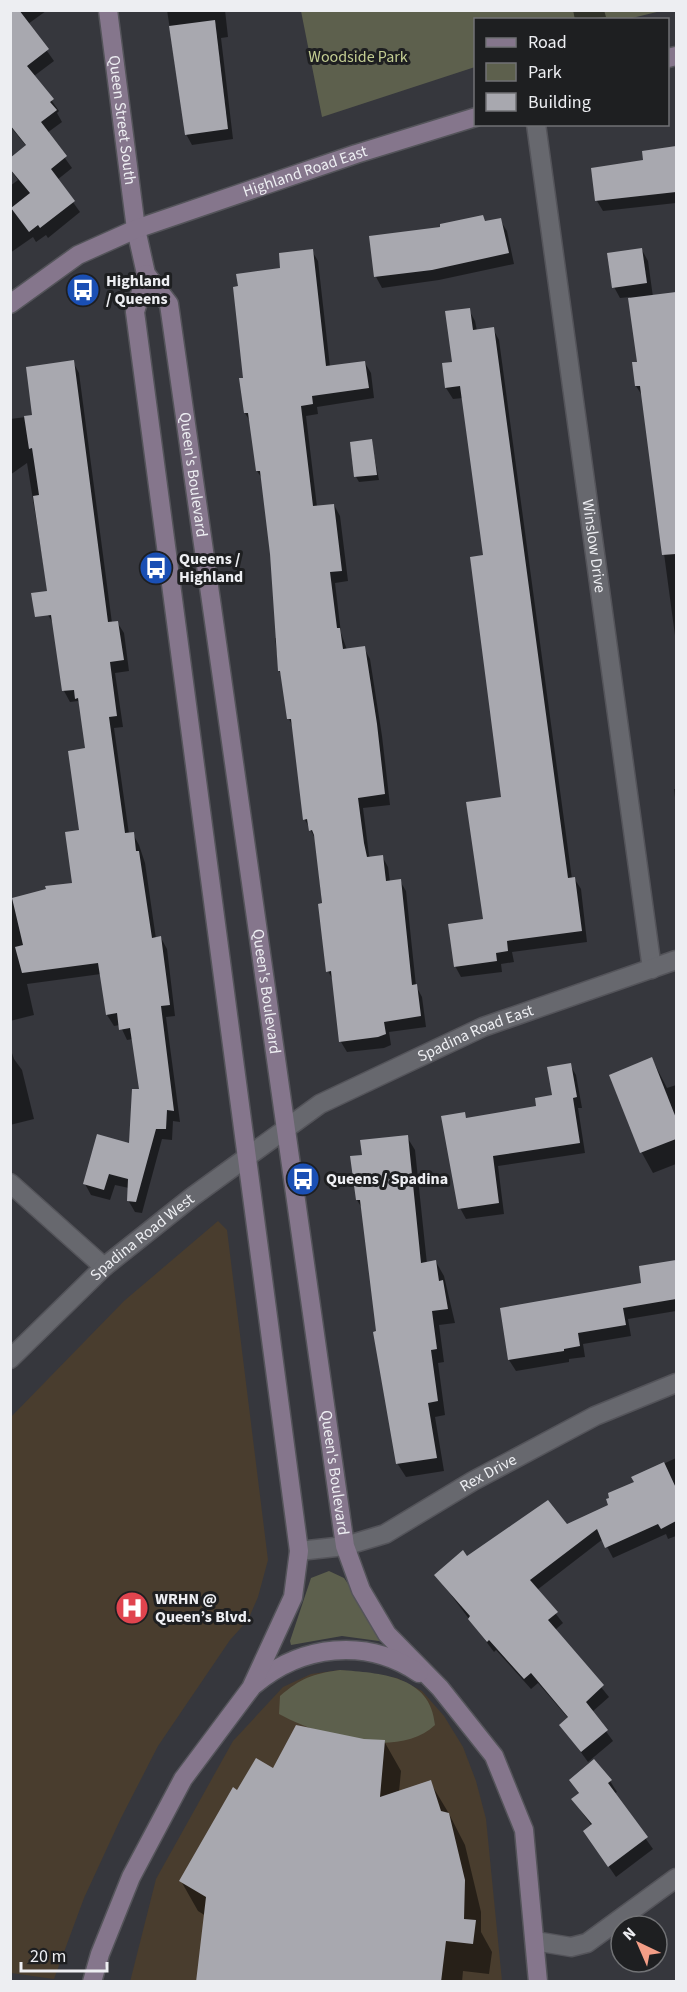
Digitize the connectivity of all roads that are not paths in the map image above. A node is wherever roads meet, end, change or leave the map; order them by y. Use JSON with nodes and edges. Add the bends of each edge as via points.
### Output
{"nodes":[{"id":1,"x":108,"y":10,"type":"edge"},
{"id":2,"x":474,"y":118,"type":"edge"},
{"id":3,"x":536,"y":126,"type":"edge"},
{"id":4,"x":136,"y":229,"type":"junction"},
{"id":5,"x":146,"y":274,"type":"junction"},
{"id":6,"x":10,"y":304,"type":"edge"},
{"id":7,"x":676,"y":960,"type":"edge"},
{"id":8,"x":652,"y":969,"type":"junction"},
{"id":9,"x":285,"y":1129,"type":"junction"},
{"id":10,"x":248,"y":1156,"type":"junction"},
{"id":11,"x":10,"y":1183,"type":"edge"},
{"id":12,"x":104,"y":1266,"type":"junction"},
{"id":13,"x":10,"y":1359,"type":"edge"},
{"id":14,"x":676,"y":1383,"type":"edge"},
{"id":15,"x":345,"y":1546,"type":"junction"},
{"id":16,"x":299,"y":1551,"type":"junction"},
{"id":17,"x":251,"y":1688,"type":"junction"},
{"id":18,"x":440,"y":1688,"type":"junction"},
{"id":19,"x":676,"y":1878,"type":"edge"},
{"id":20,"x":535,"y":1941,"type":"junction"},
{"id":21,"x":92,"y":1982,"type":"edge"},
{"id":22,"x":538,"y":1982,"type":"edge"}],
"edges":[{"from":1,"to":4,"type":"street","name":"Queen Street South"},
{"from":2,"to":4,"type":"street","name":"Highland Road East"},
{"from":3,"to":8,"type":"street","name":"Winslow Drive"},
{"from":4,"to":5,"type":"street","name":"Queen's Boulevard"},
{"from":4,"to":6,"type":"street","name":"Highland Road East","via":[[78,255]]},
{"from":5,"to":9,"type":"street","name":"Queen's Boulevard","via":[[169,304]]},
{"from":5,"to":10,"type":"street","name":"Queen's Boulevard","via":[[135,312]]},
{"from":7,"to":8,"type":"street","name":"Spadina Road East"},
{"from":8,"to":9,"type":"street","name":"Spadina Road East","via":[[483,1027],[320,1104]]},
{"from":9,"to":10,"type":"street","name":"Spadina Road West"},
{"from":9,"to":15,"type":"street","name":"Queen's Boulevard"},
{"from":10,"to":12,"type":"street","name":"Spadina Road West"},
{"from":10,"to":16,"type":"street","name":"Queen's Boulevard"},
{"from":11,"to":12,"type":"street"},
{"from":12,"to":13,"type":"street","name":"Spadina Road West"},
{"from":14,"to":15,"type":"street","name":"Rex Drive","via":[[595,1416],[473,1481],[385,1534]]},
{"from":15,"to":16,"type":"street","name":"Rex Drive"},
{"from":15,"to":18,"type":"street","name":"Queen's Boulevard","via":[[362,1590],[387,1634]]},
{"from":16,"to":17,"type":"street","name":"Queen's Boulevard","via":[[293,1597]]},
{"from":17,"to":18,"type":"street","name":"Queen's Boulevard","via":[[268,1673],[304,1654],[341,1648],[376,1653],[413,1669]]},
{"from":17,"to":21,"type":"street","name":"Queen's Boulevard","via":[[183,1779],[131,1877],[99,1954]]},
{"from":18,"to":20,"type":"street","name":"Queen's Boulevard","via":[[494,1756],[524,1830]]},
{"from":19,"to":20,"type":"street","via":[[587,1943],[570,1947]]},
{"from":20,"to":22,"type":"street","name":"Queen's Boulevard"}]}
